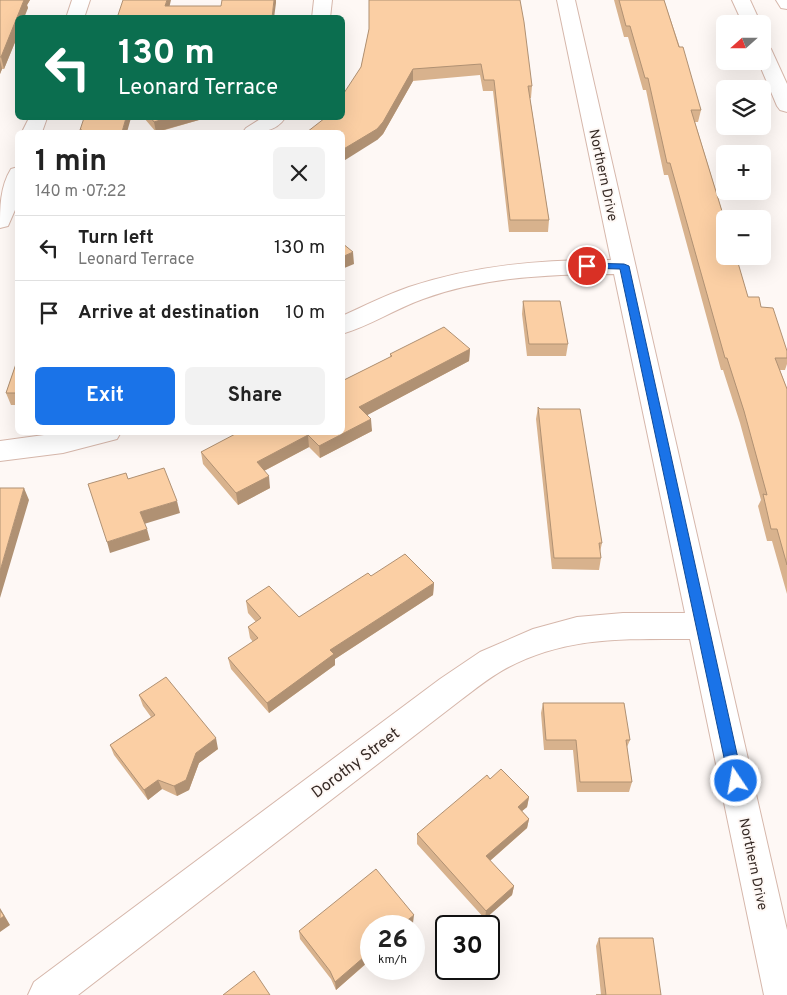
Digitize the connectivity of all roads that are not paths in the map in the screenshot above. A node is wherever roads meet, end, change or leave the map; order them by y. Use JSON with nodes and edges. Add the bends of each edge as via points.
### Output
{"nodes":[{"id":1,"x":81,"y":0,"type":"edge"},
{"id":2,"x":323,"y":0,"type":"edge"},
{"id":3,"x":566,"y":0,"type":"edge"},
{"id":4,"x":741,"y":0,"type":"edge"},
{"id":5,"x":785,"y":0,"type":"edge"},
{"id":6,"x":787,"y":4,"type":"edge"},
{"id":7,"x":76,"y":15,"type":"edge"},
{"id":8,"x":321,"y":15,"type":"edge"},
{"id":9,"x":748,"y":15,"type":"edge"},
{"id":10,"x":771,"y":70,"type":"edge"},
{"id":11,"x":787,"y":106,"type":"edge"},
{"id":12,"x":272,"y":120,"type":"edge"},
{"id":13,"x":256,"y":130,"type":"edge"},
{"id":14,"x":15,"y":182,"type":"edge"},
{"id":15,"x":0,"y":220,"type":"edge"},
{"id":16,"x":624,"y":266,"type":"junction"},
{"id":17,"x":345,"y":325,"type":"edge"},
{"id":18,"x":96,"y":435,"type":"edge"},
{"id":19,"x":0,"y":451,"type":"edge"},
{"id":20,"x":702,"y":626,"type":"junction"},
{"id":21,"x":47,"y":995,"type":"edge"},
{"id":22,"x":783,"y":995,"type":"edge"}],
"edges":[{"from":1,"to":7,"type":"main road"},
{"from":2,"to":8,"type":"main road"},
{"from":3,"to":16,"type":"main road","name":"Northern Drive"},
{"from":4,"to":9,"type":"main road"},
{"from":5,"to":6,"type":"main road"},
{"from":10,"to":11,"type":"main road"},
{"from":12,"to":13,"type":"main road"},
{"from":14,"to":15,"type":"main road"},
{"from":16,"to":17,"type":"main road","via":[[531,268],[452,282],[415,293]]},
{"from":16,"to":20,"type":"main road","name":"Northern Drive"},
{"from":18,"to":19,"type":"main road"},
{"from":20,"to":21,"type":"main road","name":"Dorothy Street","via":[[623,626],[577,630],[533,642],[492,661]]},
{"from":20,"to":22,"type":"main road","name":"Northern Drive"}]}
